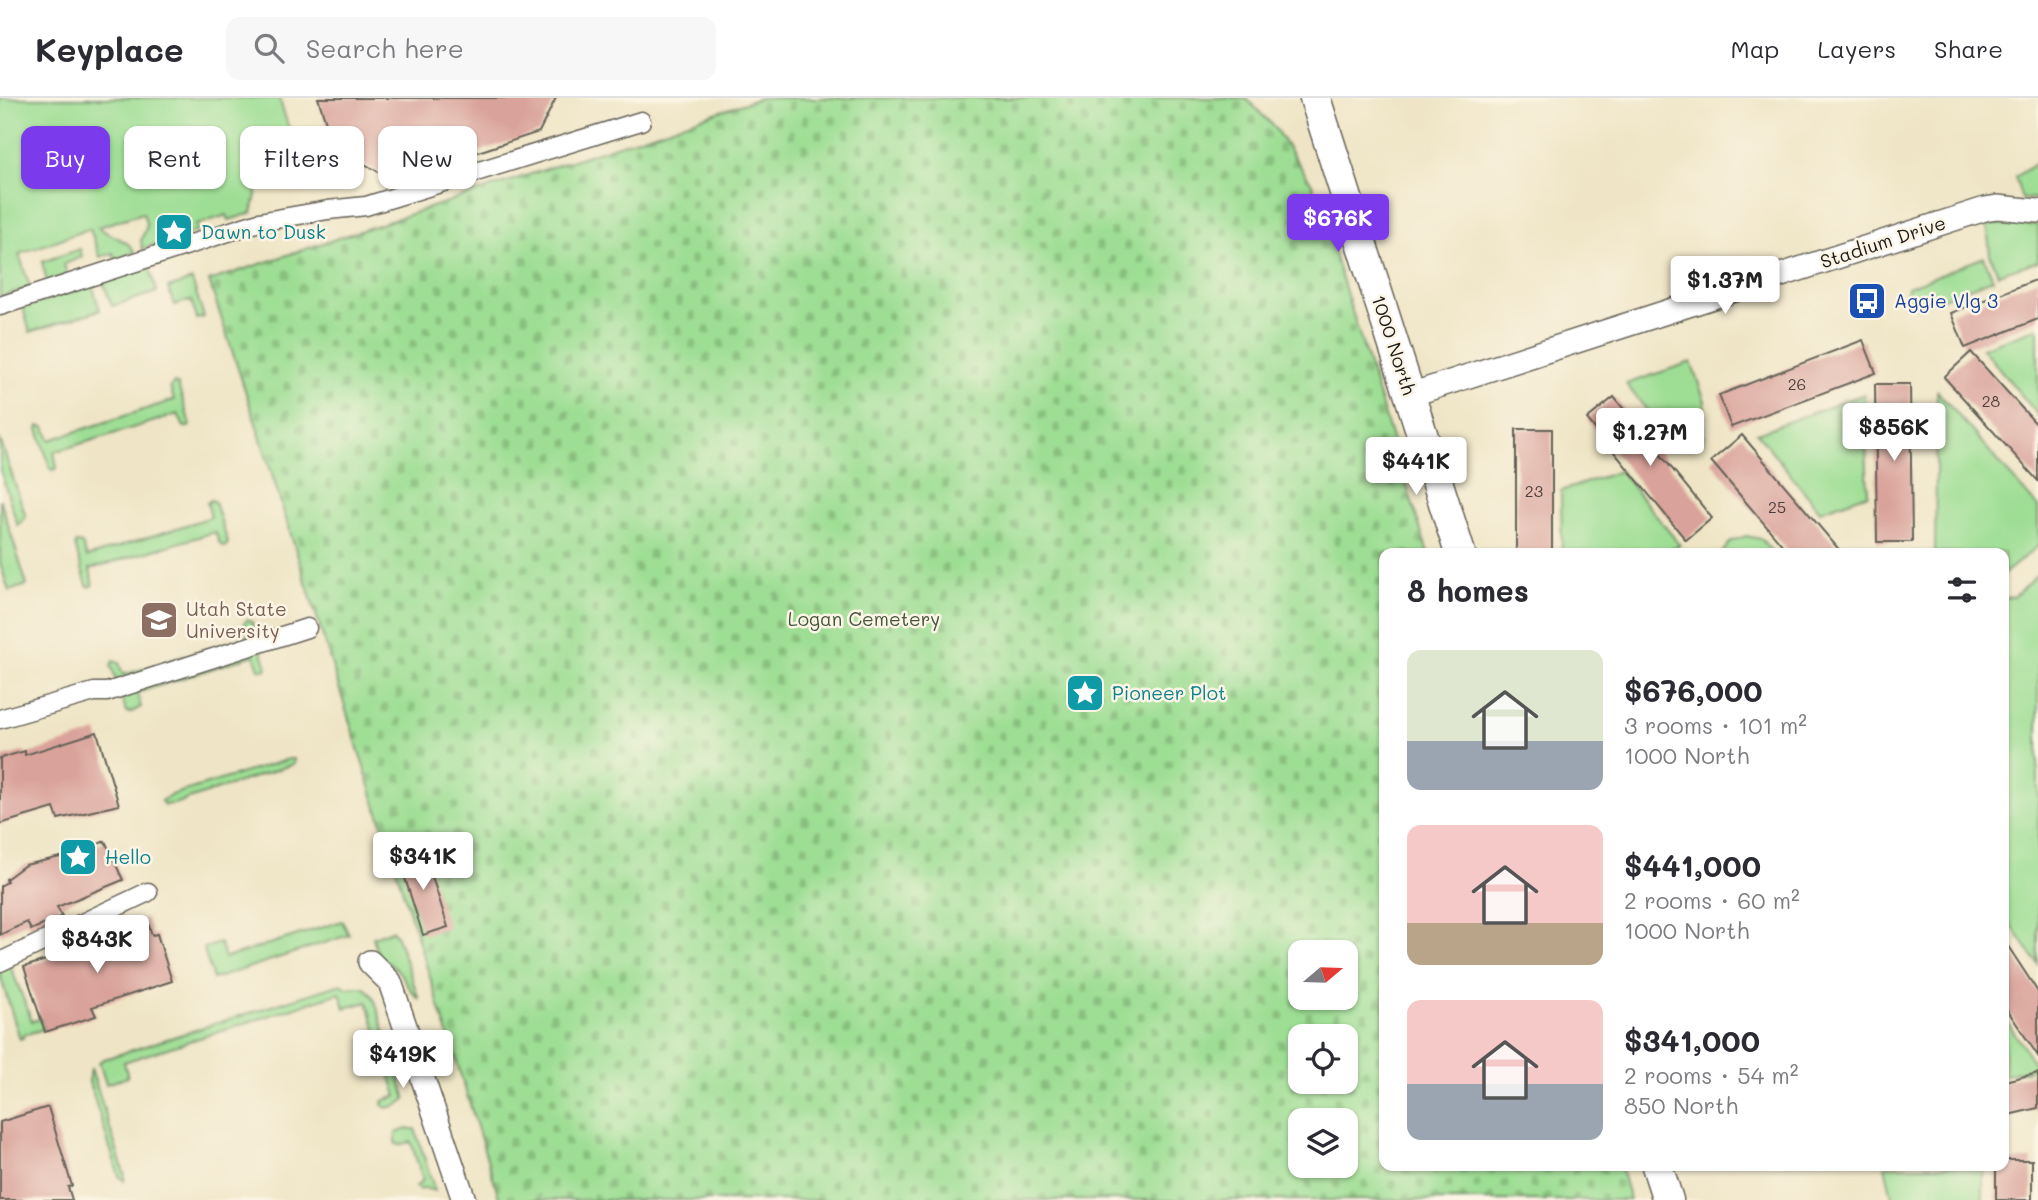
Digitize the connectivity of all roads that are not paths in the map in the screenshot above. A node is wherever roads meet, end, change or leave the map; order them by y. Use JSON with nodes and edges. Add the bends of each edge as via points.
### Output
{"nodes":[{"id":1,"x":1315,"y":98,"type":"edge"},
{"id":2,"x":641,"y":121,"type":"dead end"},
{"id":3,"x":2038,"y":211,"type":"edge"},
{"id":4,"x":0,"y":306,"type":"edge"},
{"id":5,"x":1410,"y":395,"type":"junction"},
{"id":6,"x":1458,"y":548,"type":"edge"},
{"id":7,"x":307,"y":628,"type":"dead end"},
{"id":8,"x":0,"y":719,"type":"edge"},
{"id":9,"x":148,"y":892,"type":"dead end"},
{"id":10,"x":0,"y":962,"type":"edge"},
{"id":11,"x":370,"y":962,"type":"dead end"},
{"id":12,"x":1659,"y":1171,"type":"edge"},
{"id":13,"x":464,"y":1200,"type":"edge"},
{"id":14,"x":1668,"y":1200,"type":"edge"}],
"edges":[{"from":1,"to":5,"type":"street","name":"1000 North"},
{"from":2,"to":4,"type":"street","via":[[366,206],[260,222]]},
{"from":3,"to":5,"type":"street","name":"Stadium Drive","via":[[1984,209]]},
{"from":5,"to":6,"type":"street","name":"1000 North"},
{"from":7,"to":8,"type":"street","via":[[107,692]]},
{"from":9,"to":10,"type":"street"},
{"from":11,"to":13,"type":"street","via":[[390,982]]},
{"from":12,"to":14,"type":"street"}]}
